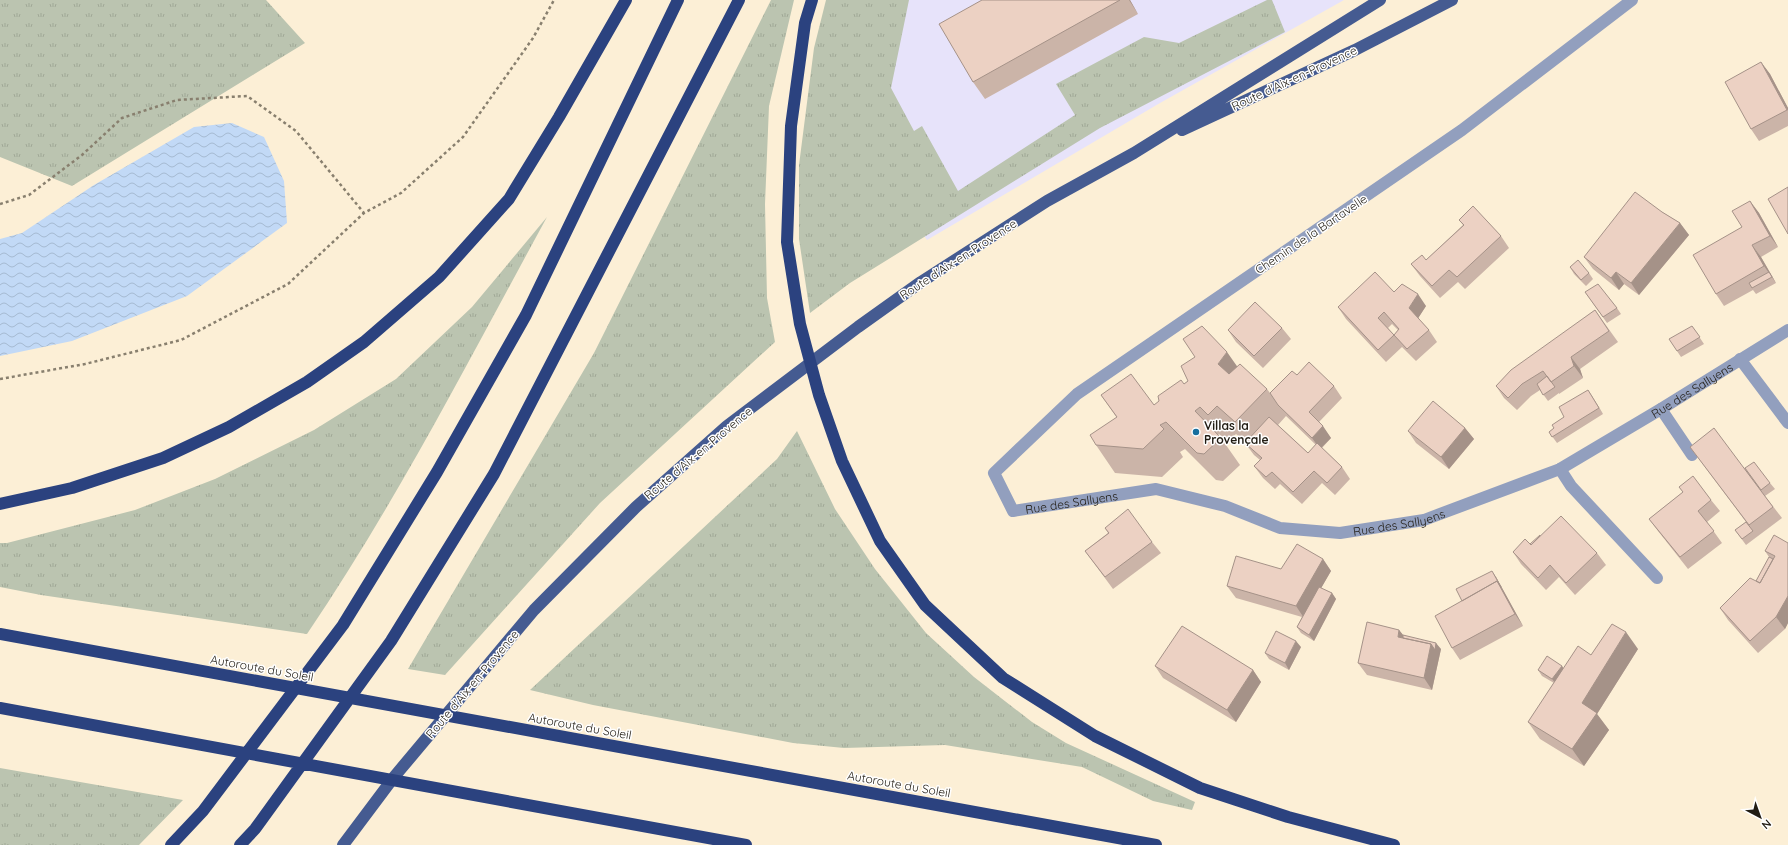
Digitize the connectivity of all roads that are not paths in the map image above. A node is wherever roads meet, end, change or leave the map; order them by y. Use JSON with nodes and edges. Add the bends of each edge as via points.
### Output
{"nodes":[{"id":1,"x":626,"y":0,"type":"edge"},
{"id":2,"x":678,"y":0,"type":"edge"},
{"id":3,"x":739,"y":0,"type":"edge"},
{"id":4,"x":812,"y":0,"type":"edge"},
{"id":5,"x":1380,"y":0,"type":"edge"},
{"id":6,"x":1452,"y":0,"type":"edge"},
{"id":7,"x":1632,"y":0,"type":"edge"},
{"id":8,"x":1134,"y":153,"type":"junction"},
{"id":9,"x":1788,"y":330,"type":"edge"},
{"id":10,"x":1740,"y":359,"type":"junction"},
{"id":11,"x":1661,"y":409,"type":"junction"},
{"id":12,"x":1788,"y":423,"type":"edge"},
{"id":13,"x":1692,"y":455,"type":"edge"},
{"id":14,"x":1560,"y":469,"type":"junction"},
{"id":15,"x":994,"y":473,"type":"joint"},
{"id":16,"x":0,"y":504,"type":"edge"},
{"id":17,"x":1656,"y":578,"type":"dead end"},
{"id":18,"x":0,"y":634,"type":"edge"},
{"id":19,"x":0,"y":709,"type":"edge"},
{"id":20,"x":171,"y":845,"type":"edge"},
{"id":21,"x":240,"y":845,"type":"edge"},
{"id":22,"x":343,"y":845,"type":"edge"},
{"id":23,"x":746,"y":845,"type":"edge"},
{"id":24,"x":1156,"y":845,"type":"edge"},
{"id":25,"x":1394,"y":845,"type":"edge"}],
"edges":[{"from":1,"to":16,"type":"highway","via":[[509,199],[440,277],[364,342],[307,382],[229,427],[163,458],[72,488]]},
{"from":2,"to":20,"type":"highway","via":[[526,315],[437,472],[343,625],[203,812]]},
{"from":3,"to":21,"type":"highway","via":[[494,474],[391,641]]},
{"from":4,"to":25,"type":"highway","via":[[805,23],[791,126],[787,242],[800,324],[819,394],[842,461],[880,541],[925,605],[1003,678],[1095,736],[1200,788],[1288,817]]},
{"from":5,"to":8,"type":"main road","name":"Route d'Aix-en-Provence"},
{"from":6,"to":8,"type":"main road","name":"Route d'Aix-en-Provence","via":[[1355,50]]},
{"from":7,"to":15,"type":"street","name":"Chemin de la Bartavelle","via":[[1462,130],[1077,394]]},
{"from":8,"to":22,"type":"main road","name":"Route d'Aix-en-Provence","via":[[1046,201],[921,282],[727,426],[636,507],[534,610],[394,777]]},
{"from":9,"to":10,"type":"street","name":"Rue des Sallyens"},
{"from":10,"to":11,"type":"street","name":"Rue des Sallyens"},
{"from":10,"to":12,"type":"street"},
{"from":11,"to":13,"type":"street"},
{"from":11,"to":14,"type":"street","name":"Rue des Sallyens"},
{"from":14,"to":15,"type":"street","name":"Rue des Sallyens","via":[[1424,520],[1340,533],[1280,528],[1225,506],[1156,489],[1013,511]]},
{"from":14,"to":17,"type":"street","via":[[1571,486]]},
{"from":18,"to":24,"type":"highway","name":"Autoroute du Soleil"},
{"from":19,"to":23,"type":"highway"}]}
